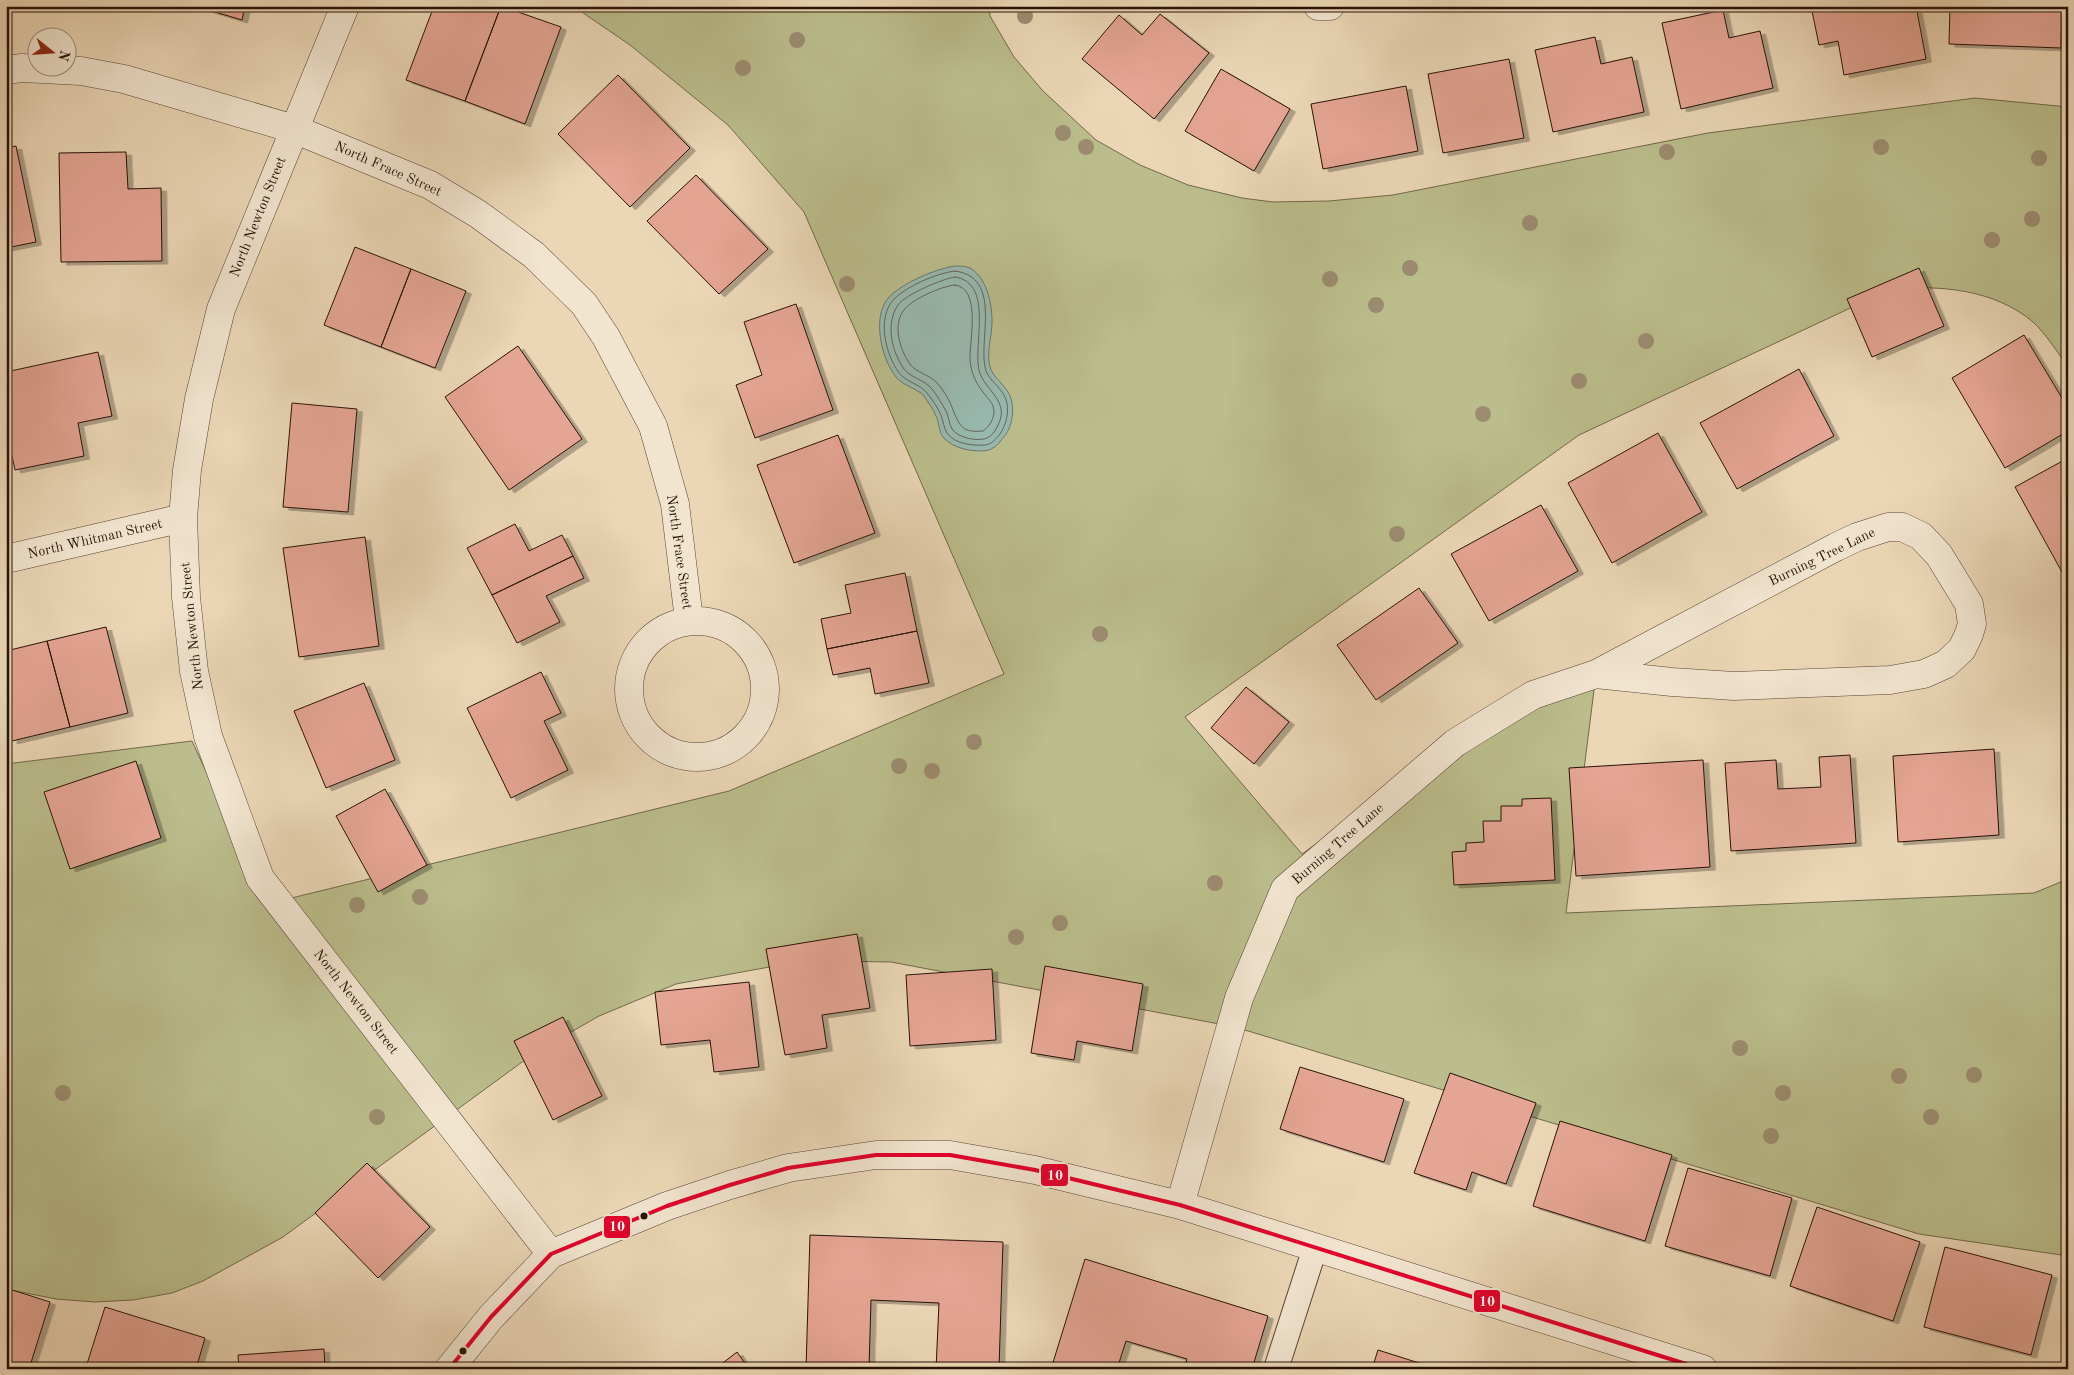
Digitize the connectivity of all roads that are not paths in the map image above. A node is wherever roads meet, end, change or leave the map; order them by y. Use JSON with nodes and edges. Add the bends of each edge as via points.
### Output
{"nodes":[{"id":1,"x":345,"y":6,"type":"edge"},
{"id":2,"x":1318,"y":6,"type":"edge"},
{"id":3,"x":1330,"y":6,"type":"edge"},
{"id":4,"x":6,"y":70,"type":"edge"},
{"id":5,"x":294,"y":129,"type":"junction"},
{"id":6,"x":183,"y":518,"type":"junction"},
{"id":7,"x":6,"y":559,"type":"edge"},
{"id":8,"x":689,"y":620,"type":"junction"},
{"id":9,"x":1596,"y":674,"type":"junction"},
{"id":10,"x":1180,"y":1205,"type":"junction"},
{"id":11,"x":1315,"y":1248,"type":"junction"},
{"id":12,"x":551,"y":1254,"type":"junction"},
{"id":13,"x":449,"y":1369,"type":"edge"},
{"id":14,"x":1276,"y":1369,"type":"edge"},
{"id":15,"x":1704,"y":1369,"type":"edge"}],
"edges":[{"from":1,"to":5,"type":"street","name":"North Newton Street"},
{"from":2,"to":3,"type":"street"},
{"from":4,"to":5,"type":"street","name":"North Frace Street","via":[[81,70],[124,79]]},
{"from":5,"to":6,"type":"street","name":"North Newton Street","via":[[221,309],[199,400]]},
{"from":5,"to":8,"type":"street","name":"North Frace Street","via":[[430,185],[454,199],[534,256],[584,304],[606,336],[653,426],[675,504]]},
{"from":6,"to":7,"type":"street","name":"North Whitman Street"},
{"from":6,"to":12,"type":"street","name":"North Newton Street","via":[[186,597],[194,671],[208,736],[260,878]]},
{"from":8,"to":8,"type":"street","name":"North Frace Street","via":[[667,626],[649,639],[635,658],[629,679],[630,702],[638,724],[652,741],[664,749],[693,757],[716,755],[736,745],[752,729],[762,709],[765,686],[761,664],[750,644],[732,630],[712,622]]},
{"from":9,"to":9,"type":"street","name":"Burning Tree Lane","via":[[1734,686],[1900,679],[1939,668],[1957,654],[1969,634],[1971,611],[1954,578],[1932,547],[1915,532],[1888,527],[1843,544]]},
{"from":9,"to":10,"type":"street","name":"Burning Tree Lane","via":[[1533,696],[1455,743],[1285,889],[1239,998]]},
{"from":10,"to":11,"type":"street"},
{"from":10,"to":12,"type":"street","via":[[1035,1170],[960,1157],[876,1155],[788,1168],[730,1184]]},
{"from":11,"to":14,"type":"lane"},
{"from":11,"to":15,"type":"street"},
{"from":12,"to":13,"type":"street","via":[[491,1317]]}]}
